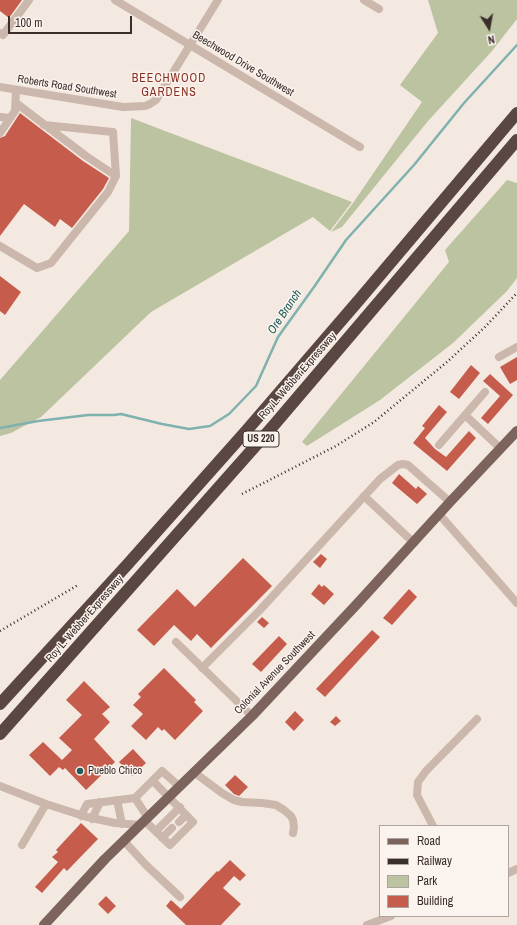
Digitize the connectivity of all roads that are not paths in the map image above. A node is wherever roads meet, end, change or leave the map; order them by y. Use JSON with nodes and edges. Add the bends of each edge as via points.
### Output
{"nodes":[{"id":1,"x":30,"y":0,"type":"edge"},
{"id":2,"x":115,"y":0,"type":"edge"},
{"id":3,"x":218,"y":0,"type":"edge"},
{"id":4,"x":364,"y":0,"type":"edge"},
{"id":5,"x":379,"y":9,"type":"dead end"},
{"id":6,"x":0,"y":33,"type":"edge"},
{"id":7,"x":190,"y":45,"type":"junction"},
{"id":8,"x":0,"y":87,"type":"edge"},
{"id":9,"x":16,"y":90,"type":"junction"},
{"id":10,"x":16,"y":103,"type":"junction"},
{"id":11,"x":517,"y":113,"type":"edge"},
{"id":12,"x":0,"y":117,"type":"edge"},
{"id":13,"x":10,"y":118,"type":"junction"},
{"id":14,"x":44,"y":125,"type":"junction"},
{"id":15,"x":0,"y":133,"type":"edge"},
{"id":16,"x":517,"y":140,"type":"edge"},
{"id":17,"x":360,"y":147,"type":"dead end"},
{"id":18,"x":116,"y":176,"type":"junction"},
{"id":19,"x":0,"y":246,"type":"edge"},
{"id":20,"x":517,"y":347,"type":"edge"},
{"id":21,"x":499,"y":357,"type":"dead end"},
{"id":22,"x":485,"y":392,"type":"dead end"},
{"id":23,"x":465,"y":416,"type":"junction"},
{"id":24,"x":517,"y":431,"type":"edge"},
{"id":25,"x":439,"y":444,"type":"dead end"},
{"id":26,"x":500,"y":448,"type":"junction"},
{"id":27,"x":364,"y":496,"type":"junction"},
{"id":28,"x":450,"y":502,"type":"junction"},
{"id":29,"x":439,"y":514,"type":"junction"},
{"id":30,"x":414,"y":543,"type":"junction"},
{"id":31,"x":517,"y":603,"type":"edge"},
{"id":32,"x":176,"y":642,"type":"dead end"},
{"id":33,"x":202,"y":668,"type":"junction"},
{"id":34,"x":0,"y":704,"type":"edge"},
{"id":35,"x":20,"y":712,"type":"junction"},
{"id":36,"x":252,"y":716,"type":"junction"},
{"id":37,"x":477,"y":718,"type":"dead end"},
{"id":38,"x":0,"y":734,"type":"edge"},
{"id":39,"x":0,"y":740,"type":"edge"},
{"id":40,"x":195,"y":773,"type":"junction"},
{"id":41,"x":153,"y":781,"type":"junction"},
{"id":42,"x":0,"y":786,"type":"edge"},
{"id":43,"x":180,"y":787,"type":"junction"},
{"id":44,"x":170,"y":797,"type":"junction"},
{"id":45,"x":135,"y":798,"type":"junction"},
{"id":46,"x":117,"y":800,"type":"junction"},
{"id":47,"x":100,"y":802,"type":"junction"},
{"id":48,"x":46,"y":804,"type":"junction"},
{"id":49,"x":180,"y":807,"type":"junction"},
{"id":50,"x":186,"y":814,"type":"junction"},
{"id":51,"x":81,"y":816,"type":"junction"},
{"id":52,"x":92,"y":819,"type":"junction"},
{"id":53,"x":145,"y":821,"type":"junction"},
{"id":54,"x":179,"y":822,"type":"dead end"},
{"id":55,"x":122,"y":824,"type":"junction"},
{"id":56,"x":432,"y":825,"type":"edge"},
{"id":57,"x":172,"y":828,"type":"dead end"},
{"id":58,"x":156,"y":831,"type":"junction"},
{"id":59,"x":292,"y":833,"type":"dead end"},
{"id":60,"x":162,"y":838,"type":"junction"},
{"id":61,"x":124,"y":841,"type":"junction"},
{"id":62,"x":22,"y":845,"type":"dead end"},
{"id":63,"x":180,"y":896,"type":"dead end"},
{"id":64,"x":388,"y":917,"type":"edge"},
{"id":65,"x":44,"y":925,"type":"edge"},
{"id":66,"x":367,"y":925,"type":"edge"}],
"edges":[{"from":1,"to":6,"type":"street","via":[[3,35]]},
{"from":2,"to":7,"type":"street","name":"Beechwood Drive Southwest"},
{"from":3,"to":7,"type":"street","name":"Roberts Road Southwest"},
{"from":4,"to":5,"type":"street"},
{"from":7,"to":9,"type":"street","name":"Roberts Road Southwest","via":[[156,100],[145,106],[123,107]]},
{"from":7,"to":17,"type":"street","name":"Beechwood Drive Southwest"},
{"from":8,"to":9,"type":"street","name":"Roberts Road Southwest"},
{"from":9,"to":10,"type":"street"},
{"from":10,"to":13,"type":"street","via":[[16,111]]},
{"from":10,"to":14,"type":"street"},
{"from":11,"to":34,"type":"highway","name":"Roy L. Webber Expressway","number":"US 220","via":[[247,430]]},
{"from":12,"to":13,"type":"street"},
{"from":13,"to":15,"type":"street"},
{"from":14,"to":18,"type":"street"},
{"from":14,"to":18,"type":"street","via":[[113,132]]},
{"from":16,"to":35,"type":"highway","name":"Roy L. Webber Expressway","number":"US 220","via":[[274,425]]},
{"from":18,"to":19,"type":"street","via":[[108,192],[51,264],[37,268]]},
{"from":20,"to":21,"type":"street"},
{"from":22,"to":23,"type":"street"},
{"from":23,"to":25,"type":"street"},
{"from":23,"to":26,"type":"street"},
{"from":24,"to":26,"type":"main road","name":"Colonial Avenue Southwest"},
{"from":26,"to":28,"type":"main road","name":"Colonial Avenue Southwest"},
{"from":27,"to":28,"type":"street","via":[[389,471],[403,464],[408,465]]},
{"from":27,"to":30,"type":"street"},
{"from":27,"to":33,"type":"street","via":[[260,610]]},
{"from":28,"to":29,"type":"main road","name":"Colonial Avenue Southwest"},
{"from":29,"to":30,"type":"main road","name":"Colonial Avenue Southwest"},
{"from":29,"to":31,"type":"street"},
{"from":30,"to":36,"type":"main road","name":"Colonial Avenue Southwest"},
{"from":32,"to":33,"type":"street"},
{"from":33,"to":36,"type":"street"},
{"from":35,"to":38,"type":"highway","name":"Roy L. Webber Expressway","number":"US 220"},
{"from":35,"to":39,"type":"highway"},
{"from":36,"to":40,"type":"main road","name":"Colonial Avenue Southwest"},
{"from":37,"to":56,"type":"street","via":[[418,782],[417,795]]},
{"from":40,"to":43,"type":"main road","name":"Colonial Avenue Southwest"},
{"from":40,"to":59,"type":"street","via":[[234,800],[276,805],[291,816],[294,827]]},
{"from":41,"to":43,"type":"street","via":[[162,771]]},
{"from":41,"to":44,"type":"street"},
{"from":41,"to":45,"type":"street"},
{"from":42,"to":48,"type":"street"},
{"from":43,"to":44,"type":"main road","name":"Colonial Avenue Southwest"},
{"from":44,"to":49,"type":"street"},
{"from":44,"to":53,"type":"main road","name":"Colonial Avenue Southwest"},
{"from":45,"to":46,"type":"street"},
{"from":45,"to":53,"type":"street"},
{"from":46,"to":47,"type":"street"},
{"from":46,"to":55,"type":"street"},
{"from":47,"to":51,"type":"street","via":[[87,804]]},
{"from":47,"to":52,"type":"street"},
{"from":48,"to":51,"type":"street"},
{"from":48,"to":62,"type":"street"},
{"from":49,"to":50,"type":"street"},
{"from":49,"to":58,"type":"street"},
{"from":50,"to":54,"type":"street"},
{"from":50,"to":60,"type":"street","via":[[193,822],[170,846]]},
{"from":51,"to":52,"type":"street"},
{"from":52,"to":55,"type":"street"},
{"from":53,"to":55,"type":"street"},
{"from":53,"to":58,"type":"street"},
{"from":53,"to":61,"type":"main road","name":"Colonial Avenue Southwest"},
{"from":57,"to":60,"type":"street"},
{"from":58,"to":60,"type":"street"},
{"from":61,"to":63,"type":"street"},
{"from":61,"to":65,"type":"main road","name":"Colonial Avenue Southwest"},
{"from":64,"to":66,"type":"street"}]}
